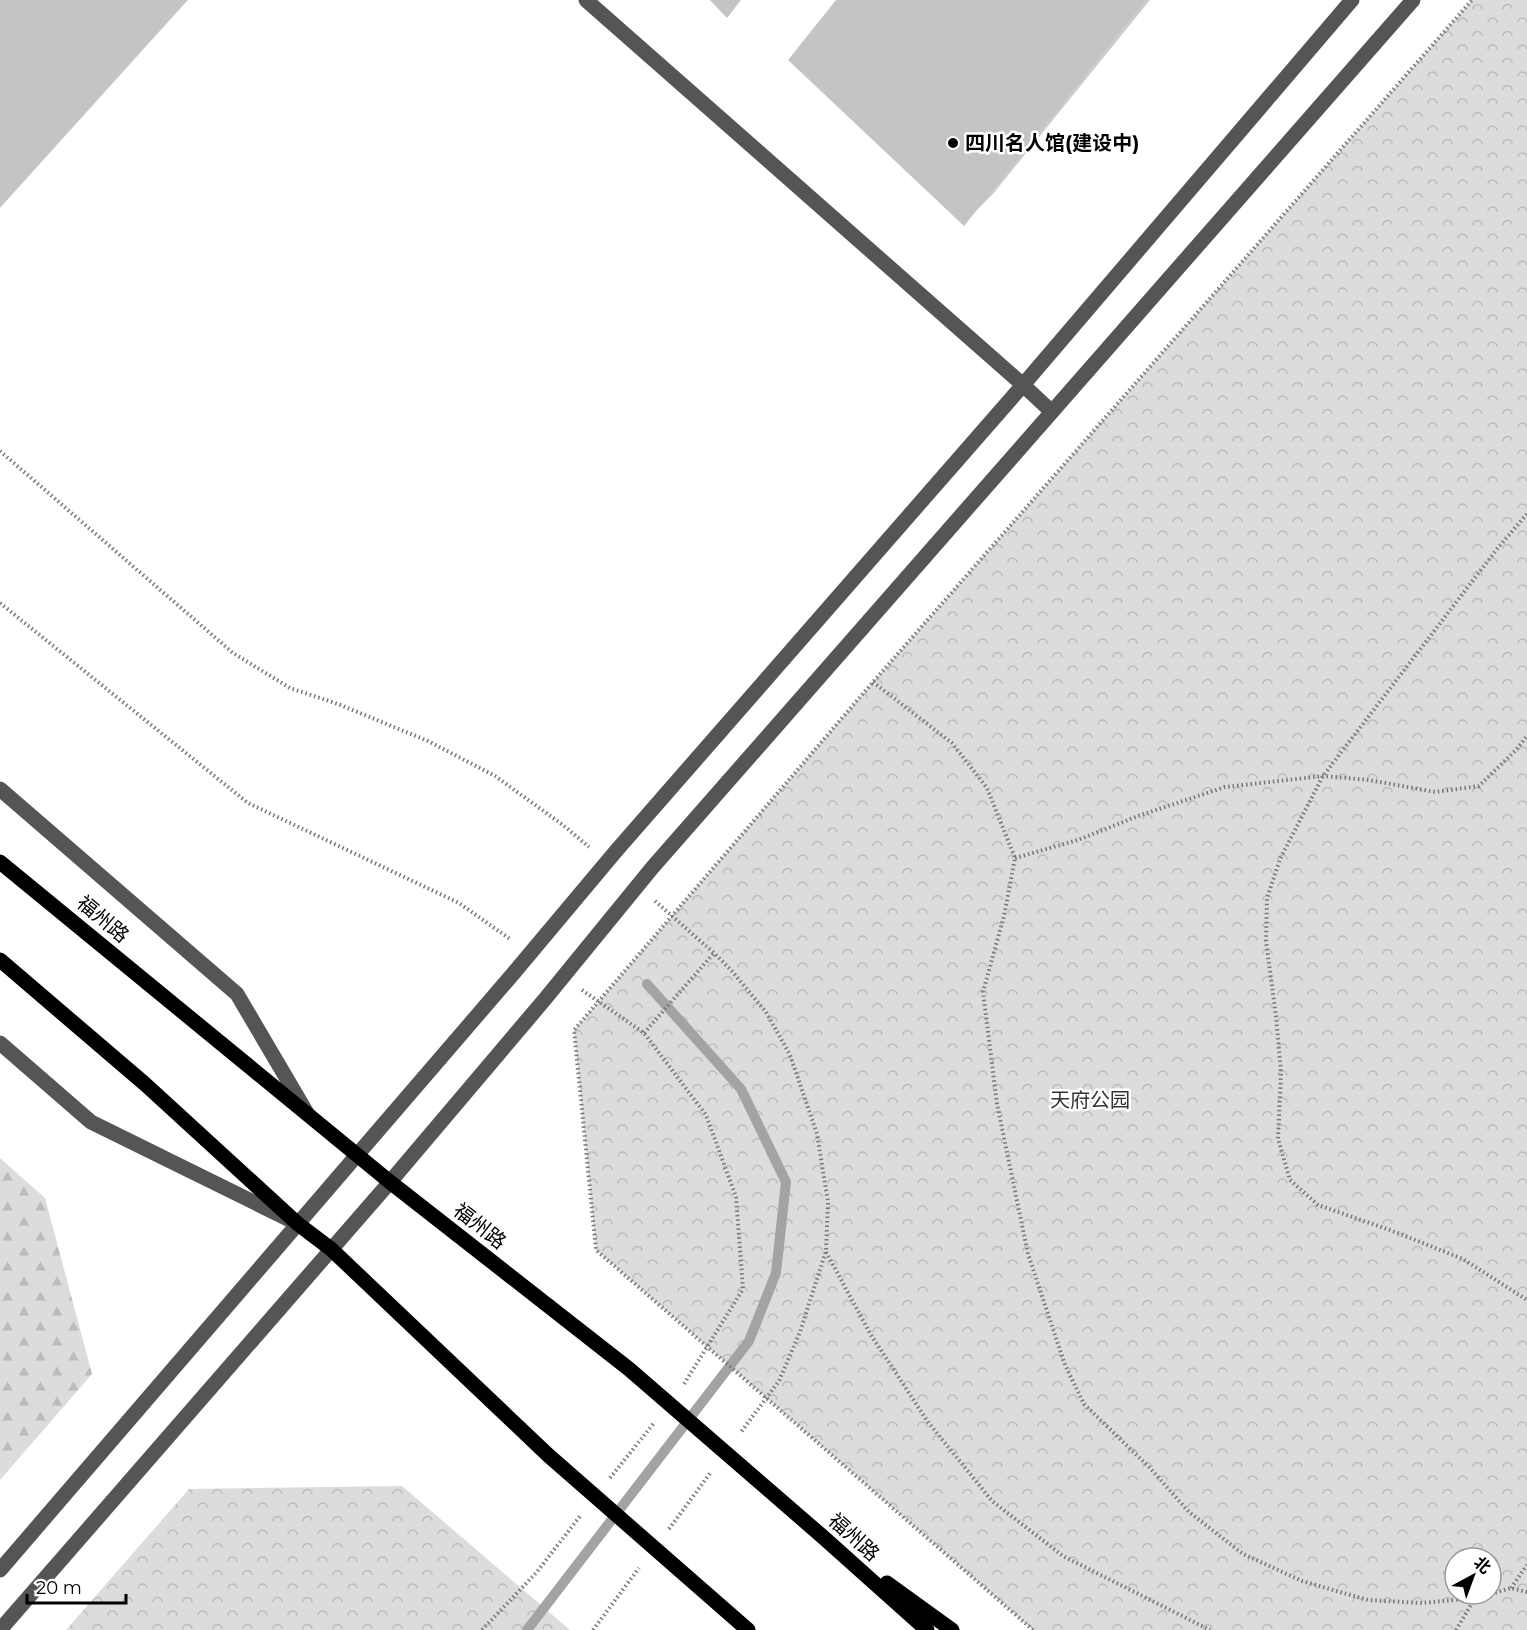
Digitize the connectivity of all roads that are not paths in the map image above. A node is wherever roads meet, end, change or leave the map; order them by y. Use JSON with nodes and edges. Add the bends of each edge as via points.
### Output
{"nodes":[{"id":1,"x":586,"y":0,"type":"edge"},
{"id":2,"x":1352,"y":0,"type":"edge"},
{"id":3,"x":1413,"y":0,"type":"edge"},
{"id":4,"x":1023,"y":385,"type":"junction"},
{"id":5,"x":1052,"y":412,"type":"junction"},
{"id":6,"x":0,"y":789,"type":"edge"},
{"id":7,"x":0,"y":862,"type":"edge"},
{"id":8,"x":0,"y":960,"type":"edge"},
{"id":9,"x":0,"y":1043,"type":"edge"},
{"id":10,"x":309,"y":1115,"type":"junction"},
{"id":11,"x":390,"y":1182,"type":"junction"},
{"id":12,"x":298,"y":1224,"type":"junction"},
{"id":13,"x":331,"y":1249,"type":"junction"},
{"id":14,"x":823,"y":1537,"type":"junction"},
{"id":15,"x":0,"y":1570,"type":"edge"},
{"id":16,"x":747,"y":1629,"type":"edge"},
{"id":17,"x":0,"y":1630,"type":"edge"},
{"id":18,"x":927,"y":1630,"type":"edge"},
{"id":19,"x":952,"y":1630,"type":"edge"}],
"edges":[{"from":1,"to":4,"type":"street"},
{"from":2,"to":4,"type":"street"},
{"from":3,"to":5,"type":"street"},
{"from":4,"to":5,"type":"street"},
{"from":4,"to":12,"type":"street","via":[[616,851]]},
{"from":5,"to":11,"type":"street","via":[[652,868]]},
{"from":6,"to":10,"type":"street","via":[[237,994]]},
{"from":7,"to":10,"type":"main road","name":"福州路"},
{"from":8,"to":12,"type":"main road","via":[[145,1084]]},
{"from":9,"to":12,"type":"street","via":[[92,1122]]},
{"from":10,"to":11,"type":"main road","name":"福州路"},
{"from":11,"to":13,"type":"street"},
{"from":11,"to":14,"type":"main road","name":"福州路","via":[[629,1370]]},
{"from":12,"to":13,"type":"main road"},
{"from":12,"to":15,"type":"street"},
{"from":13,"to":16,"type":"main road","via":[[548,1455]]},
{"from":13,"to":17,"type":"street"},
{"from":14,"to":18,"type":"main road","name":"福州路"},
{"from":14,"to":19,"type":"main road"}]}
